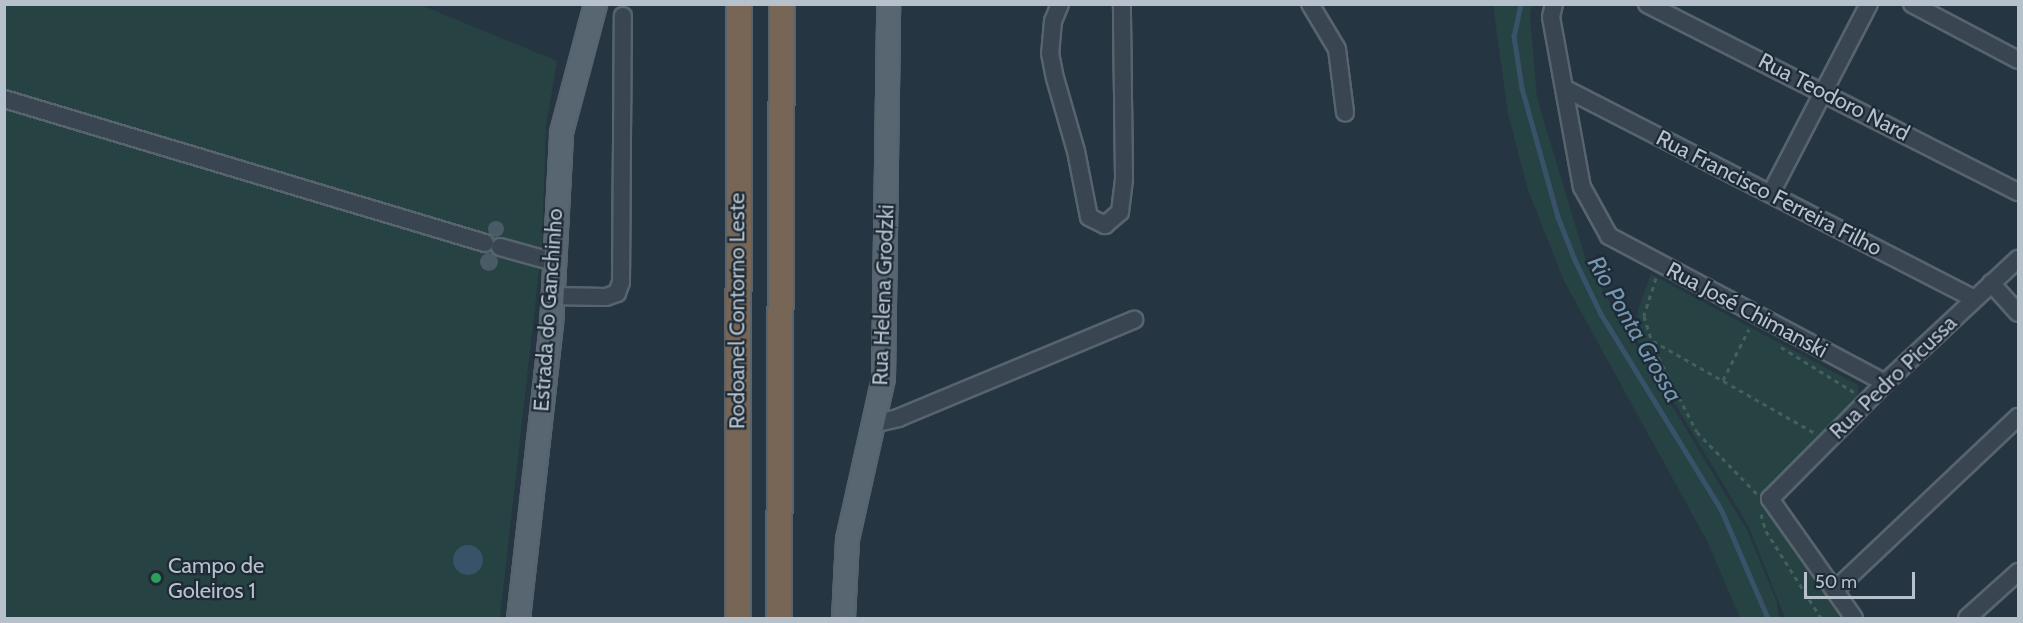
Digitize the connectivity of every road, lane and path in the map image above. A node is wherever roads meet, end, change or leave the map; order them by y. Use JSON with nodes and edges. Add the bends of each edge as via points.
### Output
{"nodes":[{"id":1,"x":595,"y":4,"type":"edge"},
{"id":2,"x":739,"y":4,"type":"edge"},
{"id":3,"x":782,"y":4,"type":"edge"},
{"id":4,"x":888,"y":4,"type":"edge"},
{"id":5,"x":1060,"y":4,"type":"edge"},
{"id":6,"x":1122,"y":4,"type":"edge"},
{"id":7,"x":1310,"y":4,"type":"edge"},
{"id":8,"x":1554,"y":4,"type":"edge"},
{"id":9,"x":1647,"y":4,"type":"edge"},
{"id":10,"x":1869,"y":4,"type":"edge"},
{"id":11,"x":1912,"y":4,"type":"edge"},
{"id":12,"x":623,"y":16,"type":"dead end"},
{"id":13,"x":2019,"y":60,"type":"edge"},
{"id":14,"x":1564,"y":88,"type":"junction"},
{"id":15,"x":1824,"y":91,"type":"junction"},
{"id":16,"x":4,"y":99,"type":"edge"},
{"id":17,"x":1345,"y":112,"type":"dead end"},
{"id":18,"x":2019,"y":192,"type":"edge"},
{"id":19,"x":1771,"y":193,"type":"junction"},
{"id":20,"x":2019,"y":258,"type":"edge"},
{"id":21,"x":554,"y":262,"type":"junction"},
{"id":22,"x":1659,"y":272,"type":"junction"},
{"id":23,"x":1663,"y":283,"type":"dead end"},
{"id":24,"x":1991,"y":283,"type":"junction"},
{"id":25,"x":552,"y":296,"type":"junction"},
{"id":26,"x":1974,"y":299,"type":"junction"},
{"id":27,"x":2019,"y":313,"type":"edge"},
{"id":28,"x":1134,"y":320,"type":"dead end"},
{"id":29,"x":1740,"y":324,"type":"dead end"},
{"id":30,"x":1749,"y":329,"type":"junction"},
{"id":31,"x":1756,"y":333,"type":"dead end"},
{"id":32,"x":1651,"y":340,"type":"junction"},
{"id":33,"x":1771,"y":341,"type":"dead end"},
{"id":34,"x":1723,"y":380,"type":"junction"},
{"id":35,"x":1885,"y":383,"type":"junction"},
{"id":36,"x":1855,"y":398,"type":"dead end"},
{"id":37,"x":2019,"y":417,"type":"edge"},
{"id":38,"x":873,"y":424,"type":"junction"},
{"id":39,"x":1824,"y":428,"type":"dead end"},
{"id":40,"x":1818,"y":434,"type":"junction"},
{"id":41,"x":1810,"y":442,"type":"dead end"},
{"id":42,"x":1762,"y":500,"type":"junction"},
{"id":43,"x":2019,"y":572,"type":"edge"},
{"id":44,"x":1836,"y":590,"type":"junction"},
{"id":45,"x":518,"y":618,"type":"edge"},
{"id":46,"x":738,"y":618,"type":"edge"},
{"id":47,"x":779,"y":618,"type":"edge"},
{"id":48,"x":843,"y":618,"type":"edge"},
{"id":49,"x":1821,"y":618,"type":"edge"},
{"id":50,"x":1854,"y":618,"type":"edge"},
{"id":51,"x":1967,"y":618,"type":"edge"}],
"edges":[{"from":1,"to":21,"type":"main road","name":"Estrada do Ganchinho","via":[[561,132]]},
{"from":2,"to":46,"type":"highway","name":"Rodoanel Contorno Leste"},
{"from":3,"to":47,"type":"highway","name":"Rodoanel Contorno Leste"},
{"from":4,"to":38,"type":"main road","name":"Rua Helena Grodzki","via":[[885,338]]},
{"from":5,"to":6,"type":"street","via":[[1053,21],[1050,52],[1089,217],[1104,225],[1120,212],[1124,178]]},
{"from":7,"to":17,"type":"street","via":[[1337,49]]},
{"from":8,"to":14,"type":"street","via":[[1551,17]]},
{"from":9,"to":15,"type":"street","name":"Rua Teodoro Nard"},
{"from":10,"to":15,"type":"street"},
{"from":11,"to":13,"type":"street"},
{"from":12,"to":25,"type":"street","via":[[621,282],[617,293],[606,297]]},
{"from":14,"to":19,"type":"street","name":"Rua Francisco Ferreira Filho"},
{"from":14,"to":22,"type":"street","name":"Rua José Chimanski","via":[[1582,187],[1609,236]]},
{"from":15,"to":18,"type":"street","name":"Rua Teodoro Nard"},
{"from":15,"to":19,"type":"street"},
{"from":16,"to":21,"type":"street"},
{"from":19,"to":26,"type":"street","name":"Rua Francisco Ferreira Filho"},
{"from":20,"to":24,"type":"street","name":"Rua Pedro Picussa"},
{"from":21,"to":25,"type":"main road","name":"Estrada do Ganchinho"},
{"from":22,"to":23,"type":"path"},
{"from":22,"to":32,"type":"path","via":[[1644,316]]},
{"from":22,"to":35,"type":"street","name":"Rua José Chimanski"},
{"from":24,"to":26,"type":"street","name":"Rua Pedro Picussa"},
{"from":24,"to":27,"type":"street"},
{"from":25,"to":45,"type":"main road","name":"Estrada do Ganchinho"},
{"from":26,"to":35,"type":"street","name":"Rua Pedro Picussa"},
{"from":28,"to":38,"type":"street","via":[[898,418]]},
{"from":29,"to":30,"type":"path"},
{"from":30,"to":31,"type":"path"},
{"from":30,"to":34,"type":"path"},
{"from":32,"to":34,"type":"path"},
{"from":32,"to":42,"type":"path","via":[[1697,432]]},
{"from":33,"to":36,"type":"path","via":[[1848,386]]},
{"from":34,"to":40,"type":"path"},
{"from":35,"to":42,"type":"street","name":"Rua Pedro Picussa"},
{"from":37,"to":44,"type":"street"},
{"from":38,"to":48,"type":"main road","name":"Rua Helena Grodzki","via":[[847,539]]},
{"from":39,"to":40,"type":"path"},
{"from":40,"to":41,"type":"path"},
{"from":42,"to":44,"type":"street"},
{"from":42,"to":49,"type":"path","via":[[1766,531]]},
{"from":43,"to":51,"type":"street"},
{"from":44,"to":50,"type":"street"}]}
